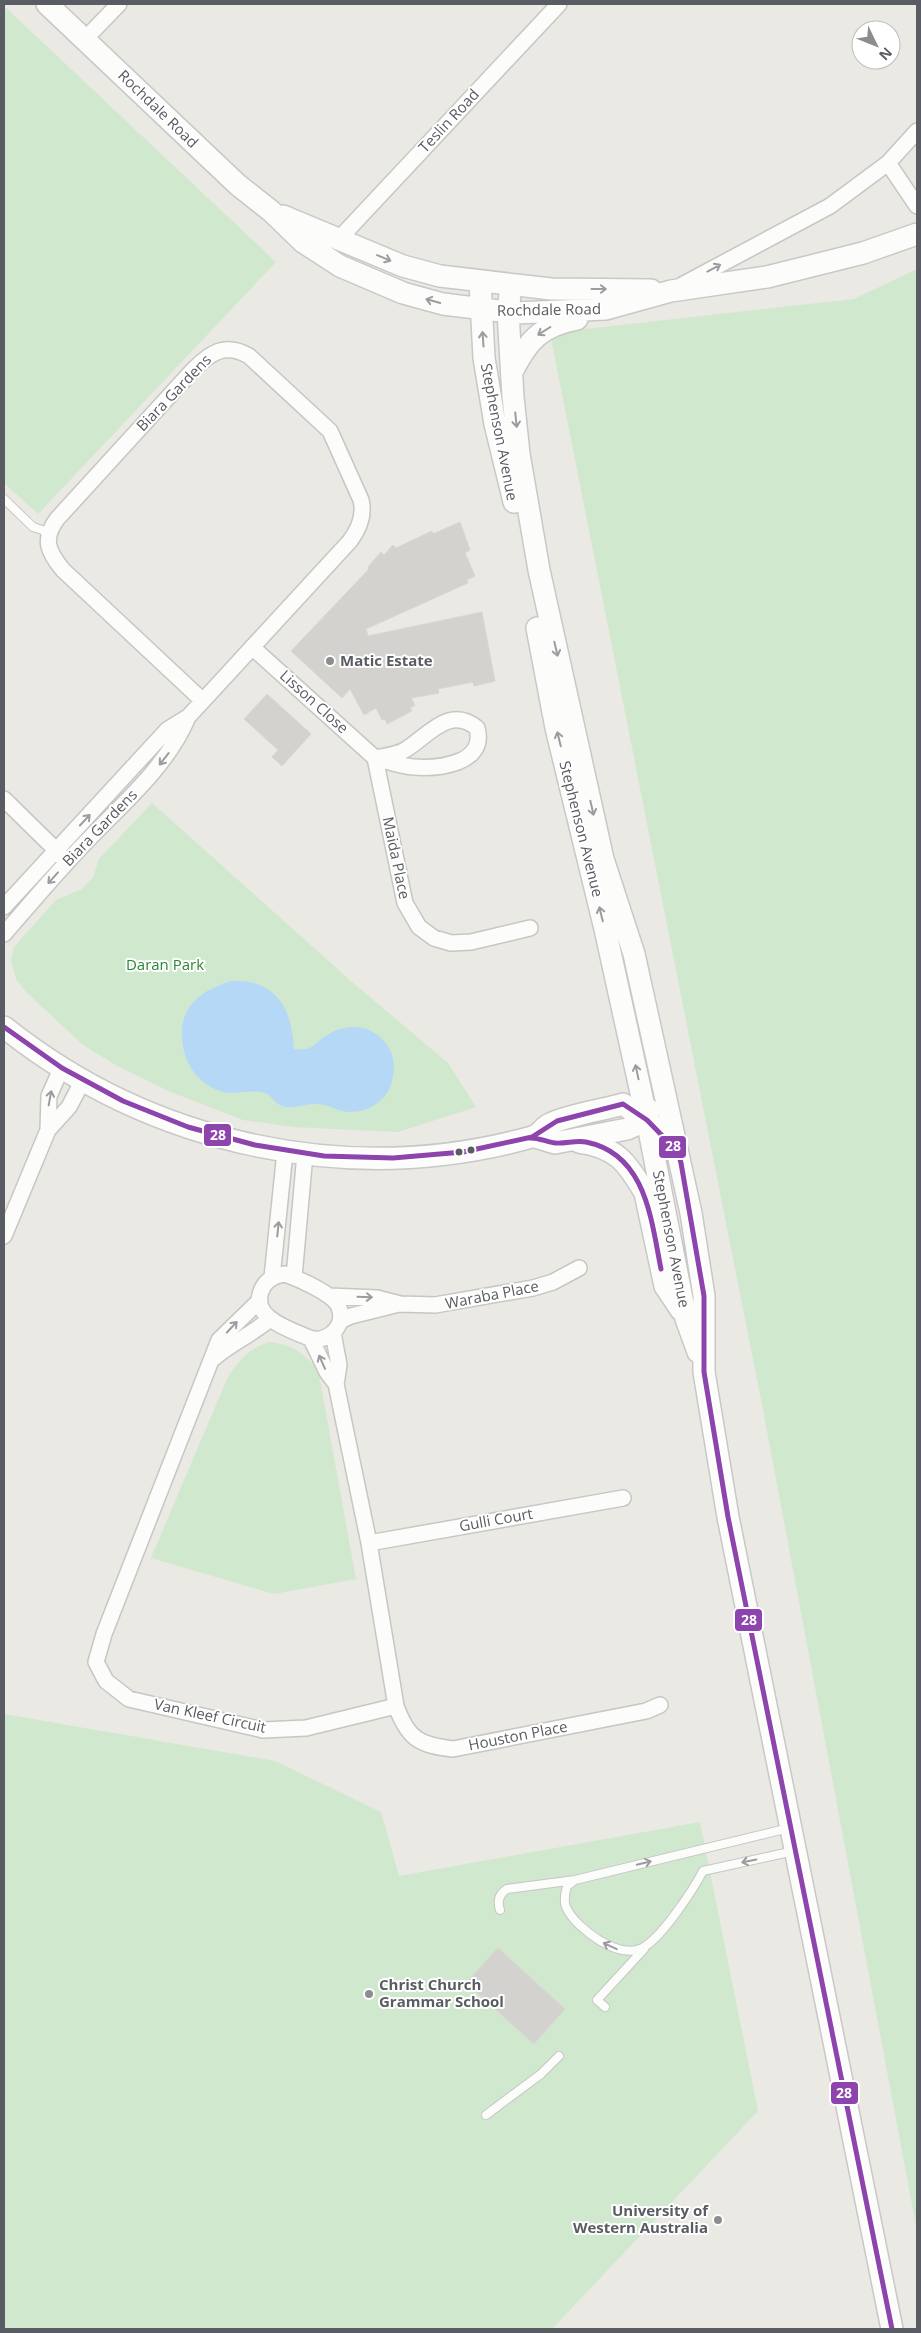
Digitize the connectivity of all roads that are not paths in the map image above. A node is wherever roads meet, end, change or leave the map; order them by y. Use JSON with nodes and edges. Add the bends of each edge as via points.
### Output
{"nodes":[{"id":1,"x":47,"y":4,"type":"edge"},
{"id":2,"x":118,"y":4,"type":"edge"},
{"id":3,"x":559,"y":4,"type":"edge"},
{"id":4,"x":85,"y":40,"type":"junction"},
{"id":5,"x":917,"y":132,"type":"edge"},
{"id":6,"x":888,"y":163,"type":"junction"},
{"id":7,"x":917,"y":206,"type":"edge"},
{"id":8,"x":271,"y":211,"type":"junction"},
{"id":9,"x":917,"y":234,"type":"edge"},
{"id":10,"x":339,"y":239,"type":"junction"},
{"id":11,"x":480,"y":281,"type":"junction"},
{"id":12,"x":511,"y":284,"type":"junction"},
{"id":13,"x":671,"y":291,"type":"junction"},
{"id":14,"x":606,"y":309,"type":"junction"},
{"id":15,"x":481,"y":310,"type":"junction"},
{"id":16,"x":508,"y":312,"type":"junction"},
{"id":17,"x":512,"y":372,"type":"junction"},
{"id":18,"x":4,"y":499,"type":"edge"},
{"id":19,"x":48,"y":532,"type":"junction"},
{"id":20,"x":252,"y":646,"type":"junction"},
{"id":21,"x":203,"y":701,"type":"junction"},
{"id":22,"x":188,"y":717,"type":"junction"},
{"id":23,"x":375,"y":758,"type":"junction"},
{"id":24,"x":4,"y":799,"type":"edge"},
{"id":25,"x":56,"y":851,"type":"junction"},
{"id":26,"x":68,"y":861,"type":"junction"},
{"id":27,"x":4,"y":907,"type":"edge"},
{"id":28,"x":530,"y":928,"type":"dead end"},
{"id":29,"x":4,"y":934,"type":"edge"},
{"id":30,"x":634,"y":954,"type":"junction"},
{"id":31,"x":4,"y":1027,"type":"edge"},
{"id":32,"x":61,"y":1069,"type":"junction"},
{"id":33,"x":82,"y":1082,"type":"junction"},
{"id":34,"x":647,"y":1120,"type":"junction"},
{"id":35,"x":48,"y":1130,"type":"junction"},
{"id":36,"x":535,"y":1136,"type":"junction"},
{"id":37,"x":572,"y":1141,"type":"junction"},
{"id":38,"x":678,"y":1152,"type":"junction"},
{"id":39,"x":295,"y":1153,"type":"junction"},
{"id":40,"x":4,"y":1236,"type":"edge"},
{"id":41,"x":579,"y":1268,"type":"dead end"},
{"id":42,"x":294,"y":1277,"type":"junction"},
{"id":43,"x":272,"y":1278,"type":"junction"},
{"id":44,"x":330,"y":1296,"type":"junction"},
{"id":45,"x":260,"y":1300,"type":"junction"},
{"id":46,"x":400,"y":1304,"type":"junction"},
{"id":47,"x":270,"y":1319,"type":"junction"},
{"id":48,"x":686,"y":1319,"type":"junction"},
{"id":49,"x":336,"y":1327,"type":"junction"},
{"id":50,"x":311,"y":1339,"type":"junction"},
{"id":51,"x":213,"y":1359,"type":"junction"},
{"id":52,"x":704,"y":1372,"type":"junction"},
{"id":53,"x":336,"y":1384,"type":"junction"},
{"id":54,"x":623,"y":1498,"type":"dead end"},
{"id":55,"x":369,"y":1543,"type":"junction"},
{"id":56,"x":660,"y":1705,"type":"dead end"},
{"id":57,"x":396,"y":1706,"type":"junction"},
{"id":58,"x":792,"y":1827,"type":"junction"},
{"id":59,"x":796,"y":1851,"type":"junction"},
{"id":60,"x":575,"y":1880,"type":"junction"},
{"id":61,"x":500,"y":1910,"type":"dead end"},
{"id":62,"x":648,"y":1945,"type":"junction"},
{"id":63,"x":605,"y":2007,"type":"dead end"},
{"id":64,"x":559,"y":2056,"type":"dead end"},
{"id":65,"x":486,"y":2115,"type":"dead end"},
{"id":66,"x":892,"y":2329,"type":"edge"}],
"edges":[{"from":1,"to":4,"type":"main road","name":"Rochdale Road"},
{"from":2,"to":4,"type":"street"},
{"from":3,"to":10,"type":"street","name":"Teslin Road"},
{"from":4,"to":8,"type":"main road","name":"Rochdale Road","via":[[238,185]]},
{"from":5,"to":6,"type":"street","name":"Rochdale Road"},
{"from":6,"to":7,"type":"street"},
{"from":13,"to":6,"type":"street","name":"Rochdale Road","one_way":true,"via":[[830,206]]},
{"from":8,"to":10,"type":"main road","name":"Rochdale Road"},
{"from":15,"to":8,"type":"main road","name":"Rochdale Road","one_way":true,"via":[[403,293],[340,266],[303,242]]},
{"from":9,"to":13,"type":"main road","name":"Rochdale Road","via":[[767,277]]},
{"from":10,"to":11,"type":"main road","name":"Rochdale Road","one_way":true,"via":[[403,266],[440,276]]},
{"from":11,"to":12,"type":"main road","name":"Rochdale Road"},
{"from":11,"to":15,"type":"main road","name":"Stephenson Avenue"},
{"from":12,"to":13,"type":"main road","name":"Rochdale Road","one_way":true,"via":[[551,289]]},
{"from":12,"to":16,"type":"main road","name":"Stephenson Avenue"},
{"from":13,"to":14,"type":"main road","name":"Rochdale Road"},
{"from":14,"to":16,"type":"main road","name":"Rochdale Road"},
{"from":14,"to":17,"type":"main road","one_way":true,"via":[[542,332],[524,348]]},
{"from":15,"to":16,"type":"main road","name":"Rochdale Road"},
{"from":34,"to":15,"type":"main road","name":"Stephenson Avenue","one_way":true,"via":[[556,728],[511,487],[494,424]]},
{"from":16,"to":17,"type":"main road","name":"Stephenson Avenue"},
{"from":17,"to":30,"type":"main road","name":"Stephenson Avenue","one_way":true,"via":[[519,454],[538,570],[603,859]]},
{"from":18,"to":19,"type":"lane","via":[[33,527]]},
{"from":19,"to":20,"type":"street","name":"Biara Gardens","via":[[56,518],[199,364],[220,349],[242,352],[330,431],[362,506],[360,524],[350,541]]},
{"from":19,"to":21,"type":"street","via":[[50,551],[64,570]]},
{"from":20,"to":21,"type":"street","name":"Biara Gardens"},
{"from":20,"to":23,"type":"street","name":"Lisson Close"},
{"from":21,"to":22,"type":"street","name":"Biara Gardens"},
{"from":25,"to":22,"type":"street","name":"Biara Gardens","one_way":true,"via":[[167,730]]},
{"from":22,"to":26,"type":"street","name":"Biara Gardens","one_way":true,"via":[[178,740],[156,770]]},
{"from":23,"to":23,"type":"street","name":"Lisson Close","via":[[404,750],[437,726],[456,720],[470,722],[477,728],[478,745],[473,753],[442,766],[410,767]]},
{"from":23,"to":28,"type":"street","name":"Maida Place","via":[[405,903],[419,927],[434,938],[450,943],[471,942]]},
{"from":24,"to":25,"type":"street"},
{"from":25,"to":26,"type":"street"},
{"from":25,"to":27,"type":"street","name":"Biara Gardens"},
{"from":26,"to":29,"type":"street","name":"Biara Gardens","one_way":true},
{"from":30,"to":34,"type":"main road","via":[[656,1081]]},
{"from":30,"to":38,"type":"main road","name":"Stephenson Avenue"},
{"from":31,"to":32,"type":"main road"},
{"from":32,"to":33,"type":"main road"},
{"from":35,"to":32,"type":"street","one_way":true,"via":[[49,1096]]},
{"from":33,"to":35,"type":"street","via":[[69,1107]]},
{"from":33,"to":39,"type":"main road","via":[[170,1122],[237,1142]]},
{"from":34,"to":36,"type":"main road","via":[[623,1104],[549,1124]]},
{"from":34,"to":37,"type":"main road","via":[[627,1129]]},
{"from":34,"to":38,"type":"main road"},
{"from":34,"to":48,"type":"main road","name":"Stephenson Avenue"},
{"from":35,"to":40,"type":"street"},
{"from":36,"to":37,"type":"main road","via":[[555,1144]]},
{"from":36,"to":39,"type":"main road","via":[[460,1152],[404,1158]]},
{"from":37,"to":48,"type":"main road","via":[[611,1150],[637,1180],[645,1193],[664,1286]]},
{"from":38,"to":52,"type":"main road","name":"Stephenson Avenue","via":[[704,1296]]},
{"from":39,"to":42,"type":"street"},
{"from":43,"to":39,"type":"street","one_way":true},
{"from":41,"to":46,"type":"street","name":"Waraba Place","via":[[553,1282],[490,1297],[435,1305]]},
{"from":42,"to":43,"type":"street","via":[[286,1274]]},
{"from":42,"to":44,"type":"street"},
{"from":43,"to":45,"type":"street","via":[[262,1289]]},
{"from":44,"to":46,"type":"street","name":"Waraba Place","one_way":true,"via":[[377,1298]]},
{"from":44,"to":49,"type":"street","via":[[338,1305]]},
{"from":45,"to":47,"type":"street","via":[[262,1310]]},
{"from":51,"to":45,"type":"street","name":"Van Kleef Circuit","one_way":true,"via":[[219,1340]]},
{"from":46,"to":49,"type":"street","name":"Waraba Place","via":[[351,1316]]},
{"from":47,"to":50,"type":"street"},
{"from":47,"to":51,"type":"street"},
{"from":48,"to":52,"type":"main road","name":"Stephenson Avenue"},
{"from":49,"to":50,"type":"street","via":[[324,1338]]},
{"from":49,"to":53,"type":"street","via":[[339,1365]]},
{"from":53,"to":50,"type":"street","one_way":true},
{"from":51,"to":57,"type":"street","name":"Van Kleef Circuit","via":[[104,1634],[96,1662],[106,1681],[129,1699],[263,1730],[306,1728]]},
{"from":52,"to":58,"type":"main road","name":"Stephenson Avenue","via":[[728,1517]]},
{"from":53,"to":55,"type":"street"},
{"from":54,"to":55,"type":"street","name":"Gulli Court"},
{"from":55,"to":57,"type":"street"},
{"from":56,"to":57,"type":"street","name":"Houston Place","via":[[646,1711],[453,1749],[430,1746],[414,1738],[402,1724]]},
{"from":58,"to":59,"type":"main road","name":"Stephenson Avenue"},
{"from":60,"to":58,"type":"lane","one_way":true},
{"from":59,"to":62,"type":"lane","one_way":true,"via":[[703,1871],[688,1898]]},
{"from":59,"to":66,"type":"main road","name":"Stephenson Avenue"},
{"from":60,"to":61,"type":"lane","via":[[507,1889],[498,1901]]},
{"from":62,"to":60,"type":"lane","one_way":true,"via":[[625,1951],[589,1933],[567,1909],[567,1886]]},
{"from":62,"to":63,"type":"lane","via":[[597,2000]]},
{"from":64,"to":65,"type":"lane","via":[[541,2074]]}]}
